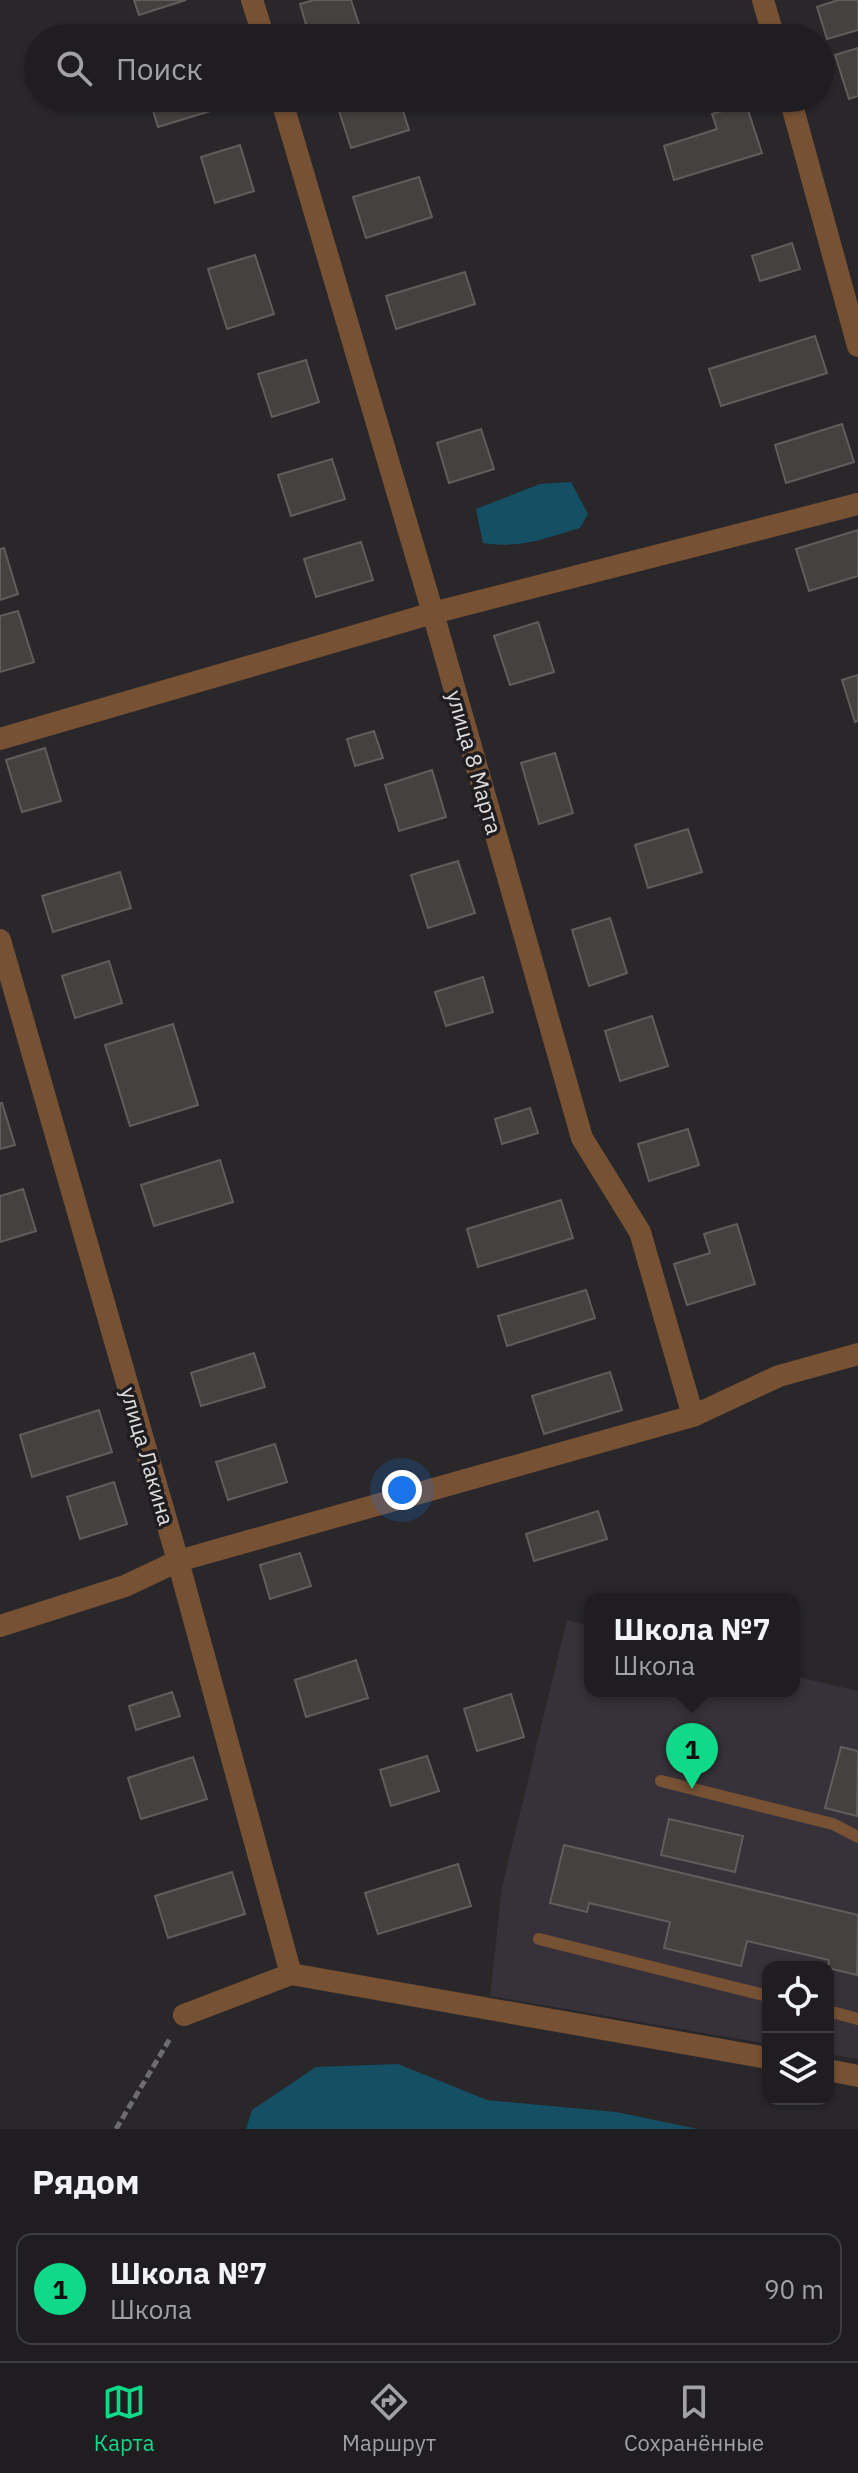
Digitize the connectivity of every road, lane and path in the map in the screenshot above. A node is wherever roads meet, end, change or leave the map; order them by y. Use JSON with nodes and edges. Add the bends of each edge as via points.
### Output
{"nodes":[{"id":1,"x":252,"y":0,"type":"edge"},
{"id":2,"x":763,"y":0,"type":"edge"},
{"id":3,"x":260,"y":24,"type":"edge"},
{"id":4,"x":770,"y":24,"type":"edge"},
{"id":5,"x":285,"y":112,"type":"edge"},
{"id":6,"x":794,"y":112,"type":"edge"},
{"id":7,"x":858,"y":346,"type":"edge"},
{"id":8,"x":858,"y":504,"type":"edge"},
{"id":9,"x":433,"y":613,"type":"junction"},
{"id":10,"x":0,"y":739,"type":"edge"},
{"id":11,"x":0,"y":940,"type":"edge"},
{"id":12,"x":858,"y":1354,"type":"edge"},
{"id":13,"x":693,"y":1416,"type":"junction"},
{"id":14,"x":178,"y":1561,"type":"junction"},
{"id":15,"x":0,"y":1626,"type":"edge"},
{"id":16,"x":661,"y":1781,"type":"dead end"},
{"id":17,"x":858,"y":1837,"type":"edge"},
{"id":18,"x":539,"y":1939,"type":"dead end"},
{"id":19,"x":291,"y":1974,"type":"junction"},
{"id":20,"x":762,"y":1995,"type":"edge"},
{"id":21,"x":834,"y":2013,"type":"edge"},
{"id":22,"x":184,"y":2015,"type":"joint"},
{"id":23,"x":858,"y":2019,"type":"edge"},
{"id":24,"x":762,"y":2057,"type":"edge"},
{"id":25,"x":834,"y":2071,"type":"edge"},
{"id":26,"x":858,"y":2076,"type":"edge"},
{"id":27,"x":116,"y":2129,"type":"edge"}],
"edges":[{"from":1,"to":3,"type":"street"},
{"from":2,"to":4,"type":"street"},
{"from":5,"to":9,"type":"street","name":"улица 8 Марта"},
{"from":6,"to":7,"type":"street"},
{"from":8,"to":9,"type":"street"},
{"from":9,"to":10,"type":"street"},
{"from":9,"to":13,"type":"street","name":"улица 8 Марта","via":[[582,1138],[640,1232]]},
{"from":11,"to":14,"type":"street","name":"улица Лакина"},
{"from":12,"to":13,"type":"street","via":[[779,1376]]},
{"from":13,"to":14,"type":"street"},
{"from":14,"to":15,"type":"street","via":[[125,1586]]},
{"from":14,"to":19,"type":"street","name":"улица Лакина"},
{"from":16,"to":17,"type":"lane","via":[[833,1824]]},
{"from":18,"to":20,"type":"lane"},
{"from":19,"to":22,"type":"street"},
{"from":19,"to":24,"type":"street"},
{"from":21,"to":23,"type":"lane"},
{"from":22,"to":27,"type":"path"},
{"from":25,"to":26,"type":"street"}]}
